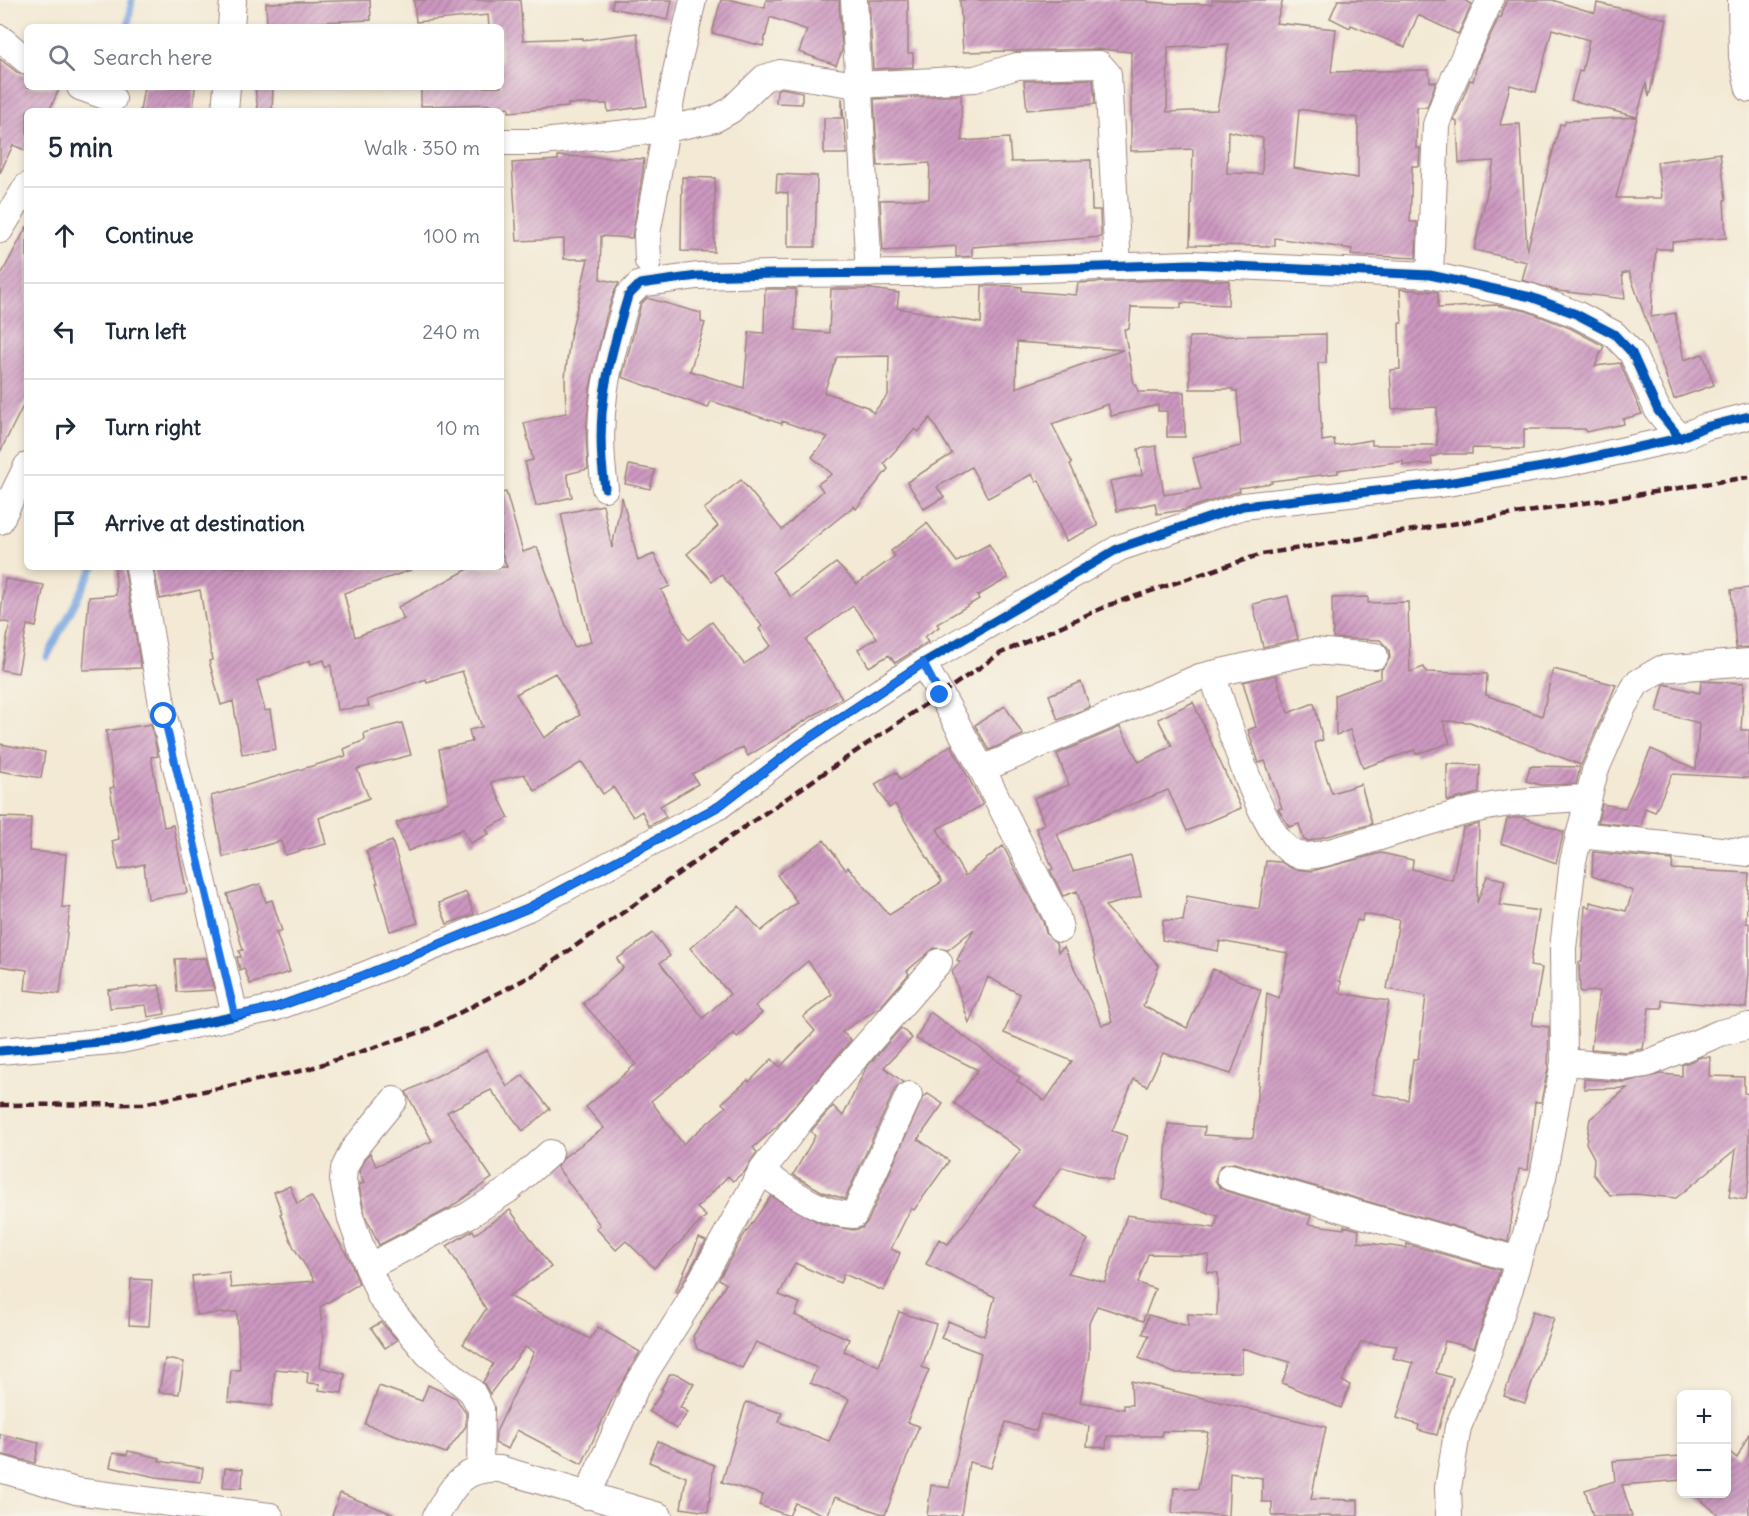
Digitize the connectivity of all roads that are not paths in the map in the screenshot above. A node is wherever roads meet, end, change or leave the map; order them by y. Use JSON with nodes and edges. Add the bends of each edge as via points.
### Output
{"nodes":[{"id":1,"x":233,"y":0,"type":"edge"},
{"id":2,"x":693,"y":0,"type":"edge"},
{"id":3,"x":854,"y":0,"type":"edge"},
{"id":4,"x":1490,"y":0,"type":"edge"},
{"id":5,"x":1741,"y":0,"type":"edge"},
{"id":6,"x":231,"y":24,"type":"edge"},
{"id":7,"x":0,"y":38,"type":"edge"},
{"id":8,"x":24,"y":58,"type":"edge"},
{"id":9,"x":857,"y":85,"type":"junction"},
{"id":10,"x":1749,"y":89,"type":"edge"},
{"id":11,"x":88,"y":90,"type":"edge"},
{"id":12,"x":227,"y":90,"type":"edge"},
{"id":13,"x":113,"y":99,"type":"dead end"},
{"id":14,"x":225,"y":108,"type":"edge"},
{"id":15,"x":666,"y":129,"type":"junction"},
{"id":16,"x":504,"y":142,"type":"edge"},
{"id":17,"x":24,"y":191,"type":"edge"},
{"id":18,"x":0,"y":230,"type":"edge"},
{"id":19,"x":648,"y":261,"type":"dead end"},
{"id":20,"x":1118,"y":267,"type":"junction"},
{"id":21,"x":869,"y":274,"type":"junction"},
{"id":22,"x":1430,"y":275,"type":"junction"},
{"id":23,"x":1749,"y":416,"type":"edge"},
{"id":24,"x":1680,"y":438,"type":"junction"},
{"id":25,"x":24,"y":472,"type":"edge"},
{"id":26,"x":605,"y":488,"type":"dead end"},
{"id":27,"x":0,"y":521,"type":"edge"},
{"id":28,"x":140,"y":570,"type":"edge"},
{"id":29,"x":1375,"y":656,"type":"dead end"},
{"id":30,"x":1749,"y":662,"type":"edge"},
{"id":31,"x":923,"y":663,"type":"junction"},
{"id":32,"x":1212,"y":674,"type":"junction"},
{"id":33,"x":982,"y":770,"type":"junction"},
{"id":34,"x":1586,"y":798,"type":"junction"},
{"id":35,"x":1579,"y":835,"type":"junction"},
{"id":36,"x":1749,"y":853,"type":"edge"},
{"id":37,"x":1060,"y":929,"type":"dead end"},
{"id":38,"x":939,"y":962,"type":"dead end"},
{"id":39,"x":235,"y":1015,"type":"junction"},
{"id":40,"x":1749,"y":1026,"type":"edge"},
{"id":41,"x":0,"y":1051,"type":"edge"},
{"id":42,"x":1564,"y":1062,"type":"junction"},
{"id":43,"x":909,"y":1095,"type":"dead end"},
{"id":44,"x":394,"y":1100,"type":"dead end"},
{"id":45,"x":550,"y":1153,"type":"dead end"},
{"id":46,"x":760,"y":1172,"type":"junction"},
{"id":47,"x":1230,"y":1177,"type":"dead end"},
{"id":48,"x":1518,"y":1260,"type":"junction"},
{"id":49,"x":368,"y":1268,"type":"junction"},
{"id":50,"x":480,"y":1468,"type":"junction"},
{"id":51,"x":0,"y":1469,"type":"edge"},
{"id":52,"x":587,"y":1496,"type":"junction"},
{"id":53,"x":270,"y":1516,"type":"edge"},
{"id":54,"x":436,"y":1516,"type":"edge"},
{"id":55,"x":659,"y":1516,"type":"edge"},
{"id":56,"x":1449,"y":1516,"type":"edge"}],
"edges":[{"from":1,"to":6,"type":"street"},
{"from":2,"to":15,"type":"street"},
{"from":3,"to":9,"type":"street"},
{"from":4,"to":22,"type":"street","via":[[1436,125]]},
{"from":5,"to":10,"type":"street","via":[[1742,57]]},
{"from":7,"to":8,"type":"street"},
{"from":9,"to":15,"type":"street","via":[[780,73],[764,78],[723,116]]},
{"from":9,"to":20,"type":"street","via":[[975,79],[1017,66],[1098,64],[1108,74]]},
{"from":9,"to":21,"type":"street"},
{"from":11,"to":13,"type":"street"},
{"from":12,"to":14,"type":"street"},
{"from":15,"to":16,"type":"street","via":[[542,142]]},
{"from":15,"to":19,"type":"street","via":[[647,234]]},
{"from":17,"to":18,"type":"street"},
{"from":20,"to":21,"type":"street"},
{"from":20,"to":22,"type":"street","via":[[1191,264]]},
{"from":21,"to":26,"type":"street","via":[[719,276],[639,284],[628,296],[602,395],[600,458]]},
{"from":22,"to":24,"type":"street","via":[[1531,297],[1614,334],[1632,353],[1658,411]]},
{"from":23,"to":24,"type":"street"},
{"from":24,"to":31,"type":"street","via":[[1447,483],[1243,506],[1119,549]]},
{"from":25,"to":27,"type":"street"},
{"from":28,"to":39,"type":"street","via":[[164,716]]},
{"from":29,"to":32,"type":"street","via":[[1313,651]]},
{"from":30,"to":34,"type":"street","via":[[1661,669],[1637,683],[1618,718]]},
{"from":31,"to":33,"type":"street"},
{"from":31,"to":39,"type":"street","via":[[799,745],[719,806],[528,908],[274,1008]]},
{"from":32,"to":33,"type":"street"},
{"from":32,"to":34,"type":"street","via":[[1233,740],[1266,820],[1287,850],[1297,856],[1348,846],[1486,807]]},
{"from":33,"to":37,"type":"street"},
{"from":34,"to":35,"type":"street"},
{"from":35,"to":36,"type":"street"},
{"from":35,"to":42,"type":"street","via":[[1572,861],[1563,948]]},
{"from":38,"to":46,"type":"street","via":[[800,1120]]},
{"from":39,"to":41,"type":"street","via":[[121,1040]]},
{"from":40,"to":42,"type":"street","via":[[1712,1036],[1646,1064]]},
{"from":42,"to":48,"type":"street","via":[[1542,1177]]},
{"from":43,"to":46,"type":"street","via":[[854,1215],[837,1215]]},
{"from":44,"to":49,"type":"street","via":[[352,1150],[344,1169],[351,1218]]},
{"from":45,"to":49,"type":"street","via":[[508,1190],[469,1215]]},
{"from":46,"to":52,"type":"street","via":[[687,1306],[635,1389]]},
{"from":47,"to":48,"type":"street"},
{"from":48,"to":56,"type":"street","via":[[1481,1373],[1458,1427],[1448,1488]]},
{"from":49,"to":50,"type":"street","via":[[381,1298],[428,1354],[472,1392],[481,1409]]},
{"from":50,"to":52,"type":"street","via":[[500,1469]]},
{"from":50,"to":54,"type":"street","via":[[454,1485]]},
{"from":51,"to":53,"type":"street","via":[[76,1491]]},
{"from":52,"to":55,"type":"street"}]}
